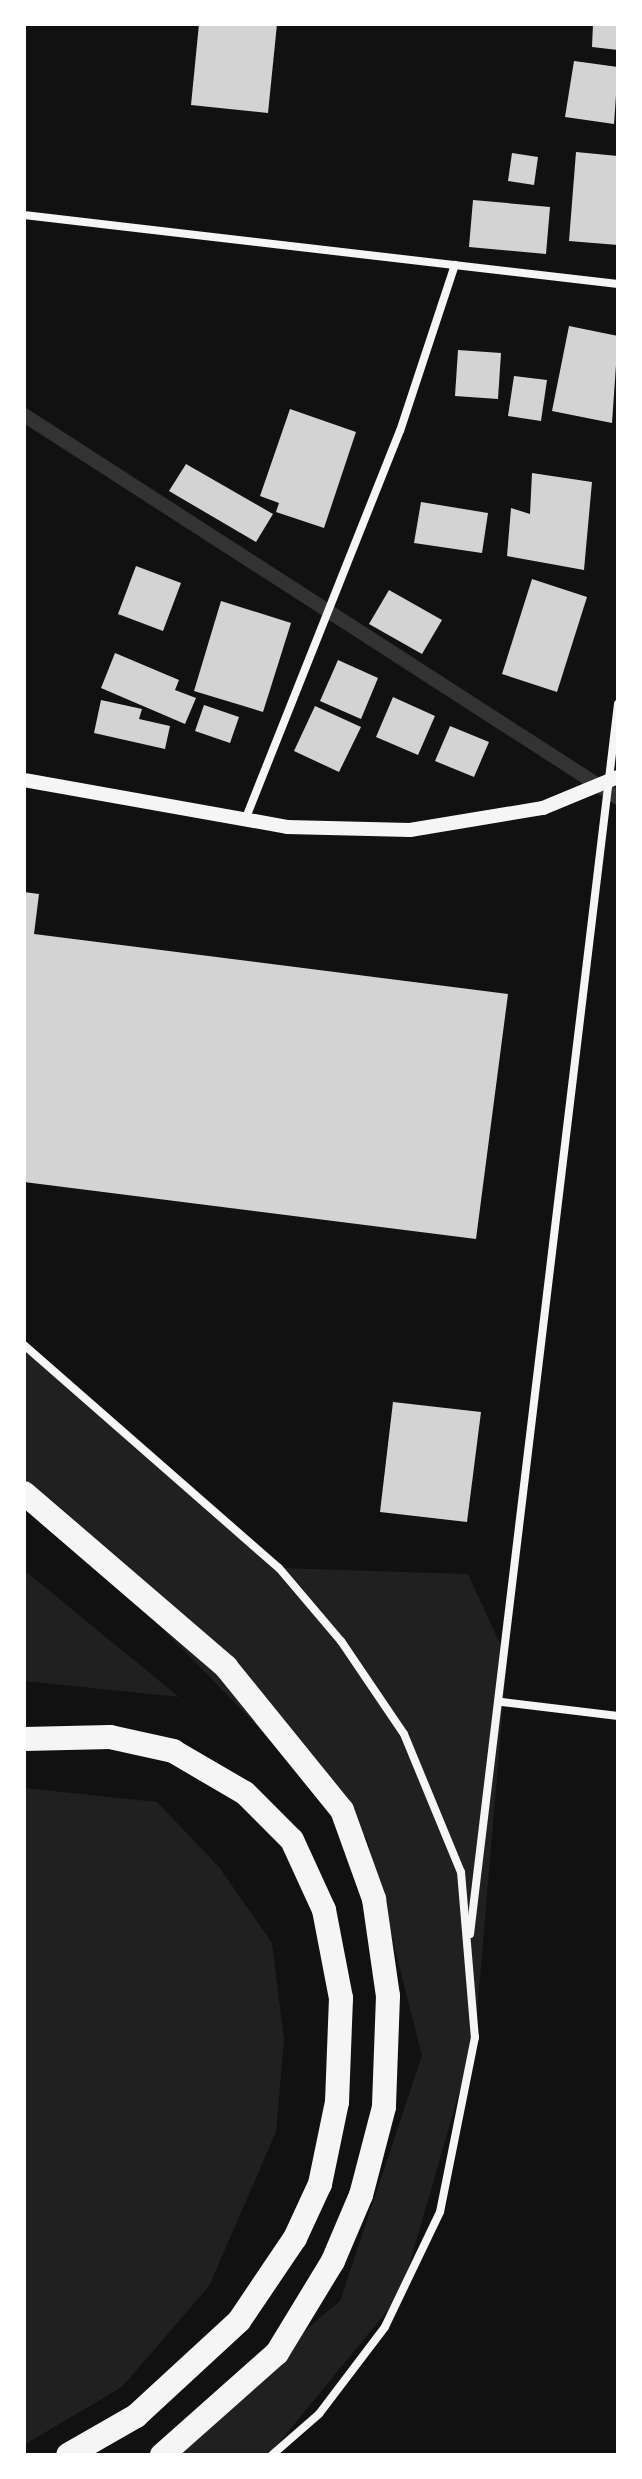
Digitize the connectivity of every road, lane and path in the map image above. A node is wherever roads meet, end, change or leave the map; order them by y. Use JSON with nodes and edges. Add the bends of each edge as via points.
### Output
{"nodes":[{"id":1,"x":24,"y":215,"type":"edge"},
{"id":2,"x":455,"y":265,"type":"junction"},
{"id":3,"x":618,"y":284,"type":"edge"},
{"id":4,"x":618,"y":704,"type":"edge"},
{"id":5,"x":614,"y":779,"type":"edge"},
{"id":6,"x":24,"y":780,"type":"edge"},
{"id":7,"x":245,"y":820,"type":"junction"},
{"id":8,"x":24,"y":1345,"type":"edge"},
{"id":9,"x":24,"y":1493,"type":"edge"},
{"id":10,"x":502,"y":1702,"type":"junction"},
{"id":11,"x":618,"y":1716,"type":"edge"},
{"id":12,"x":24,"y":1739,"type":"edge"},
{"id":13,"x":469,"y":1944,"type":"junction"},
{"id":14,"x":68,"y":2455,"type":"edge"},
{"id":15,"x":162,"y":2455,"type":"edge"},
{"id":16,"x":272,"y":2455,"type":"edge"}],
"edges":[{"from":1,"to":2,"type":"street"},
{"from":2,"to":3,"type":"street"},
{"from":2,"to":7,"type":"street","via":[[400,431]]},
{"from":4,"to":5,"type":"street"},
{"from":5,"to":7,"type":"street","via":[[543,808],[410,830]]},
{"from":5,"to":10,"type":"street"},
{"from":6,"to":7,"type":"street"},
{"from":8,"to":13,"type":"street","via":[[279,1568],[341,1641],[404,1734],[440,1808],[461,1872]]},
{"from":9,"to":15,"type":"highway","via":[[226,1667],[342,1810],[374,1899],[388,1996],[384,2107],[361,2195],[333,2261],[277,2353]]},
{"from":10,"to":11,"type":"street"},
{"from":10,"to":13,"type":"street"},
{"from":12,"to":14,"type":"highway","via":[[110,1737],[173,1751],[245,1793],[292,1840],[324,1910],[341,1998],[337,2102],[320,2184],[295,2238],[239,2321],[136,2416]]},
{"from":13,"to":16,"type":"street","via":[[475,2037],[440,2212],[385,2327],[319,2414]]}]}
